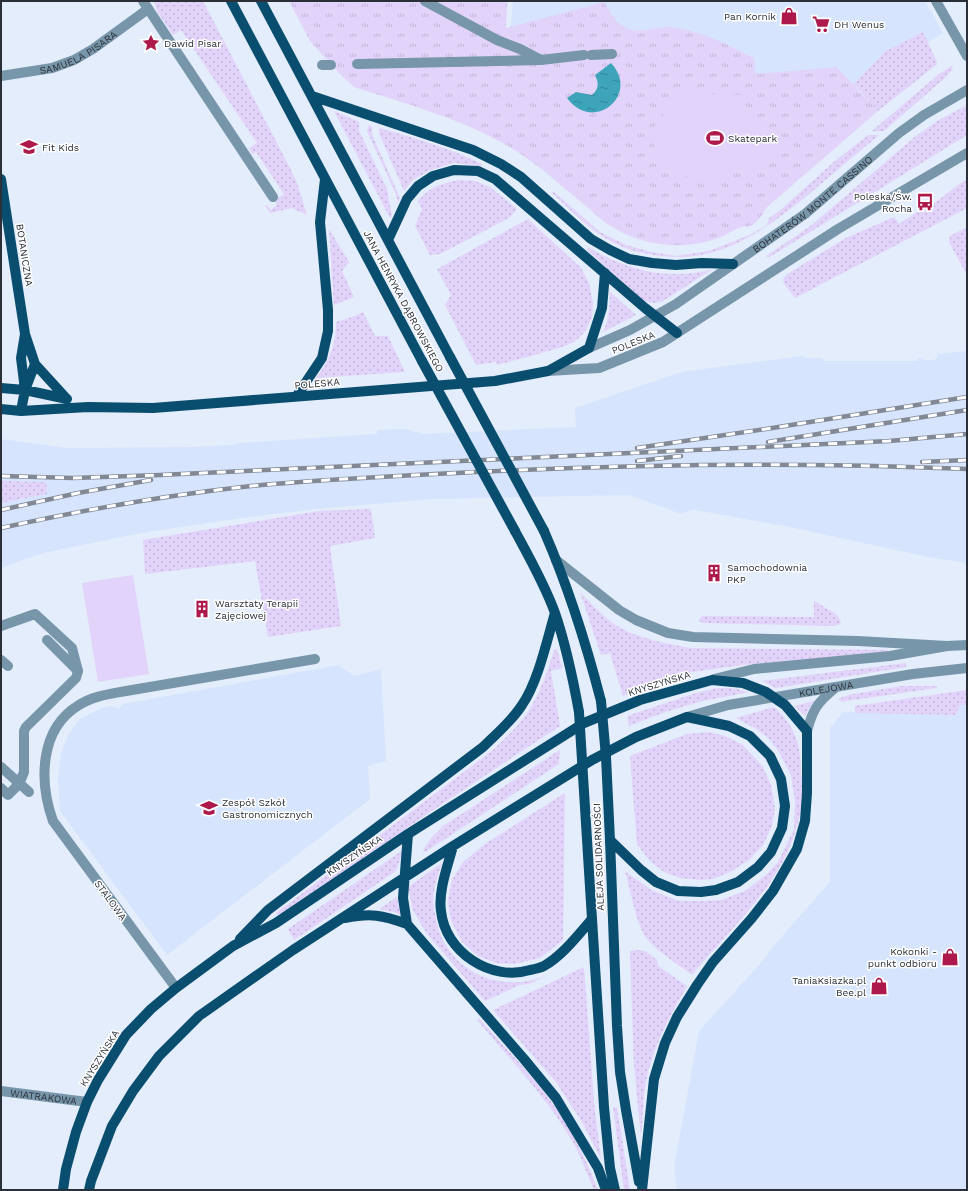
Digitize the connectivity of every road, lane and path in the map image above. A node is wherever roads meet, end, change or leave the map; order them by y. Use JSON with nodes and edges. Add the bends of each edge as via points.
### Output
{"nodes":[{"id":1,"x":231,"y":1,"type":"edge"},
{"id":2,"x":261,"y":1,"type":"edge"},
{"id":3,"x":426,"y":1,"type":"edge"},
{"id":4,"x":936,"y":1,"type":"edge"},
{"id":5,"x":145,"y":5,"type":"edge"},
{"id":6,"x":612,"y":54,"type":"dead end"},
{"id":7,"x":967,"y":56,"type":"edge"},
{"id":8,"x":541,"y":60,"type":"junction"},
{"id":9,"x":357,"y":64,"type":"dead end"},
{"id":10,"x":1,"y":76,"type":"edge"},
{"id":11,"x":967,"y":90,"type":"edge"},
{"id":12,"x":312,"y":96,"type":"junction"},
{"id":13,"x":967,"y":153,"type":"edge"},
{"id":14,"x":1,"y":179,"type":"edge"},
{"id":15,"x":326,"y":179,"type":"junction"},
{"id":16,"x":273,"y":197,"type":"dead end"},
{"id":17,"x":388,"y":240,"type":"junction"},
{"id":18,"x":733,"y":264,"type":"junction"},
{"id":19,"x":605,"y":273,"type":"junction"},
{"id":20,"x":655,"y":316,"type":"junction"},
{"id":21,"x":677,"y":333,"type":"junction"},
{"id":22,"x":25,"y":334,"type":"junction"},
{"id":23,"x":589,"y":348,"type":"junction"},
{"id":24,"x":35,"y":364,"type":"junction"},
{"id":25,"x":548,"y":371,"type":"junction"},
{"id":26,"x":1,"y":388,"type":"edge"},
{"id":27,"x":25,"y":390,"type":"junction"},
{"id":28,"x":296,"y":397,"type":"junction"},
{"id":29,"x":66,"y":398,"type":"junction"},
{"id":30,"x":88,"y":407,"type":"junction"},
{"id":31,"x":1,"y":409,"type":"edge"},
{"id":32,"x":21,"y":411,"type":"junction"},
{"id":33,"x":544,"y":531,"type":"joint"},
{"id":34,"x":556,"y":560,"type":"junction"},
{"id":35,"x":555,"y":613,"type":"junction"},
{"id":36,"x":1,"y":626,"type":"edge"},
{"id":37,"x":47,"y":640,"type":"dead end"},
{"id":38,"x":967,"y":645,"type":"edge"},
{"id":39,"x":947,"y":646,"type":"junction"},
{"id":40,"x":315,"y":659,"type":"dead end"},
{"id":41,"x":967,"y":668,"type":"edge"},
{"id":42,"x":78,"y":671,"type":"junction"},
{"id":43,"x":712,"y":680,"type":"junction"},
{"id":44,"x":837,"y":687,"type":"junction"},
{"id":45,"x":775,"y":698,"type":"junction"},
{"id":46,"x":687,"y":717,"type":"junction"},
{"id":47,"x":806,"y":731,"type":"junction"},
{"id":48,"x":1,"y":767,"type":"edge"},
{"id":49,"x":19,"y":784,"type":"junction"},
{"id":50,"x":1,"y":788,"type":"edge"},
{"id":51,"x":29,"y":792,"type":"dead end"},
{"id":52,"x":408,"y":834,"type":"junction"},
{"id":53,"x":610,"y":840,"type":"junction"},
{"id":54,"x":453,"y":846,"type":"junction"},
{"id":55,"x":403,"y":877,"type":"junction"},
{"id":56,"x":340,"y":919,"type":"junction"},
{"id":57,"x":592,"y":919,"type":"junction"},
{"id":58,"x":407,"y":924,"type":"junction"},
{"id":59,"x":233,"y":946,"type":"junction"},
{"id":60,"x":176,"y":988,"type":"junction"},
{"id":61,"x":1,"y":1091,"type":"edge"},
{"id":62,"x":87,"y":1102,"type":"junction"},
{"id":63,"x":90,"y":1185,"type":"edge"},
{"id":64,"x":63,"y":1190,"type":"edge"},
{"id":65,"x":606,"y":1190,"type":"edge"},
{"id":66,"x":615,"y":1190,"type":"edge"},
{"id":67,"x":641,"y":1190,"type":"edge"}],
"edges":[{"from":1,"to":15,"type":"main road","name":"JANA HENRYKA DĄBROWSKIEGO"},
{"from":2,"to":12,"type":"main road","name":"JANA HENRYKA DĄBROWSKIEGO"},
{"from":3,"to":8,"type":"street","via":[[497,40]]},
{"from":4,"to":7,"type":"street"},
{"from":5,"to":10,"type":"street","name":"SAMUELA PISARA","via":[[93,49],[74,60],[52,68]]},
{"from":5,"to":16,"type":"street"},
{"from":6,"to":8,"type":"street"},
{"from":8,"to":9,"type":"street"},
{"from":11,"to":18,"type":"street","name":"BOHATERÓW MONTE CASSINO","via":[[899,133],[805,214]]},
{"from":12,"to":17,"type":"main road","name":"JANA HENRYKA DĄBROWSKIEGO"},
{"from":12,"to":18,"type":"main road","via":[[473,150],[501,164],[521,177],[591,239],[629,259],[676,265]]},
{"from":13,"to":21,"type":"street","via":[[838,229]]},
{"from":14,"to":22,"type":"main road","name":"BOTANICZNA"},
{"from":15,"to":28,"type":"main road","via":[[320,222],[328,331],[322,358]]},
{"from":15,"to":35,"type":"main road","name":"JANA HENRYKA DĄBROWSKIEGO","bridge":true,"via":[[532,563]]},
{"from":17,"to":19,"type":"main road","via":[[407,199],[418,186],[434,176],[454,170],[478,171],[495,179]]},
{"from":17,"to":33,"type":"main road","name":"JANA HENRYKA DĄBROWSKIEGO","bridge":true},
{"from":18,"to":20,"type":"street","name":"BOHATERÓW MONTE CASSINO"},
{"from":19,"to":20,"type":"main road"},
{"from":19,"to":23,"type":"main road","via":[[602,308]]},
{"from":20,"to":21,"type":"main road"},
{"from":20,"to":23,"type":"street","name":"POLESKA"},
{"from":21,"to":25,"type":"street","name":"POLESKA","via":[[663,342],[599,368]]},
{"from":22,"to":24,"type":"main road","name":"BOTANICZNA"},
{"from":22,"to":27,"type":"main road","name":"BOTANICZNA","via":[[20,358]]},
{"from":23,"to":25,"type":"main road","name":"POLESKA"},
{"from":24,"to":27,"type":"main road","name":"BOTANICZNA"},
{"from":24,"to":29,"type":"main road","name":"BOTANICZNA"},
{"from":25,"to":28,"type":"main road","name":"POLESKA","via":[[495,381]]},
{"from":26,"to":27,"type":"main road","name":"POLESKA"},
{"from":27,"to":29,"type":"main road","name":"POLESKA"},
{"from":27,"to":32,"type":"main road","name":"BOTANICZNA"},
{"from":28,"to":30,"type":"main road","name":"POLESKA","via":[[153,408]]},
{"from":29,"to":30,"type":"main road","name":"POLESKA"},
{"from":30,"to":32,"type":"main road","name":"POLESKA"},
{"from":31,"to":32,"type":"main road","name":"POLESKA"},
{"from":33,"to":34,"type":"main road","name":"ALEJA SOLIDARNOŚCI"},
{"from":34,"to":39,"type":"street","via":[[619,610],[668,633],[693,637]]},
{"from":34,"to":53,"type":"main road","name":"ALEJA SOLIDARNOŚCI","bridge":true,"via":[[577,615],[601,701]]},
{"from":35,"to":57,"type":"main road","name":"ALEJA SOLIDARNOŚCI","bridge":true,"via":[[569,662],[579,712]]},
{"from":35,"to":59,"type":"main road","via":[[530,692],[522,706],[501,730],[483,748],[268,910]]},
{"from":36,"to":42,"type":"street","via":[[35,614],[72,648]]},
{"from":37,"to":42,"type":"street"},
{"from":38,"to":39,"type":"street"},
{"from":39,"to":43,"type":"street","via":[[890,656],[754,669]]},
{"from":40,"to":60,"type":"street","name":"STALOWA","via":[[96,697],[80,704],[61,719],[52,734],[46,753],[45,773],[49,810],[53,821]]},
{"from":41,"to":44,"type":"street","name":"KOLEJOWA"},
{"from":42,"to":49,"type":"street","via":[[76,678],[26,726],[24,772]]},
{"from":43,"to":45,"type":"main road","via":[[743,683]]},
{"from":43,"to":52,"type":"main road","name":"KNYSZYŃSKA","via":[[640,700],[584,723]]},
{"from":44,"to":45,"type":"street","name":"KOLEJOWA"},
{"from":44,"to":47,"type":"street","via":[[814,709]]},
{"from":45,"to":46,"type":"street","name":"KOLEJOWA","via":[[728,705]]},
{"from":45,"to":47,"type":"main road","via":[[792,712]]},
{"from":46,"to":53,"type":"main road","via":[[729,726],[750,736],[770,756],[781,779],[785,806],[782,828],[771,852],[758,867],[738,882],[701,892],[678,890],[656,882]]},
{"from":46,"to":54,"type":"main road","via":[[636,737],[592,760]]},
{"from":47,"to":67,"type":"main road","via":[[807,793],[797,849],[773,891],[697,984],[665,1042],[654,1079]]},
{"from":48,"to":49,"type":"street"},
{"from":49,"to":50,"type":"street","via":[[8,795]]},
{"from":49,"to":51,"type":"street"},
{"from":52,"to":55,"type":"main road"},
{"from":52,"to":59,"type":"main road","name":"KNYSZYŃSKA","via":[[276,923]]},
{"from":53,"to":67,"type":"main road","name":"ALEJA SOLIDARNOŚCI","via":[[620,1072]]},
{"from":54,"to":55,"type":"main road"},
{"from":54,"to":57,"type":"main road","via":[[441,896],[443,923],[450,938],[465,956],[484,968],[505,973],[522,972],[544,966],[564,950]]},
{"from":55,"to":56,"type":"main road"},
{"from":55,"to":58,"type":"main road"},
{"from":56,"to":58,"type":"main road","via":[[364,915],[379,916]]},
{"from":56,"to":63,"type":"main road","via":[[199,1016],[159,1056],[133,1091],[112,1126]]},
{"from":57,"to":66,"type":"main road","name":"ALEJA SOLIDARNOŚCI","via":[[604,1107],[610,1168]]},
{"from":58,"to":65,"type":"main road","via":[[556,1098],[598,1168]]},
{"from":59,"to":60,"type":"main road","name":"KNYSZYŃSKA"},
{"from":60,"to":62,"type":"main road","name":"KNYSZYŃSKA","via":[[126,1035]]},
{"from":61,"to":62,"type":"street","name":"WIATRAKOWA"},
{"from":62,"to":64,"type":"main road","name":"KNYSZYŃSKA","via":[[76,1132]]}]}
